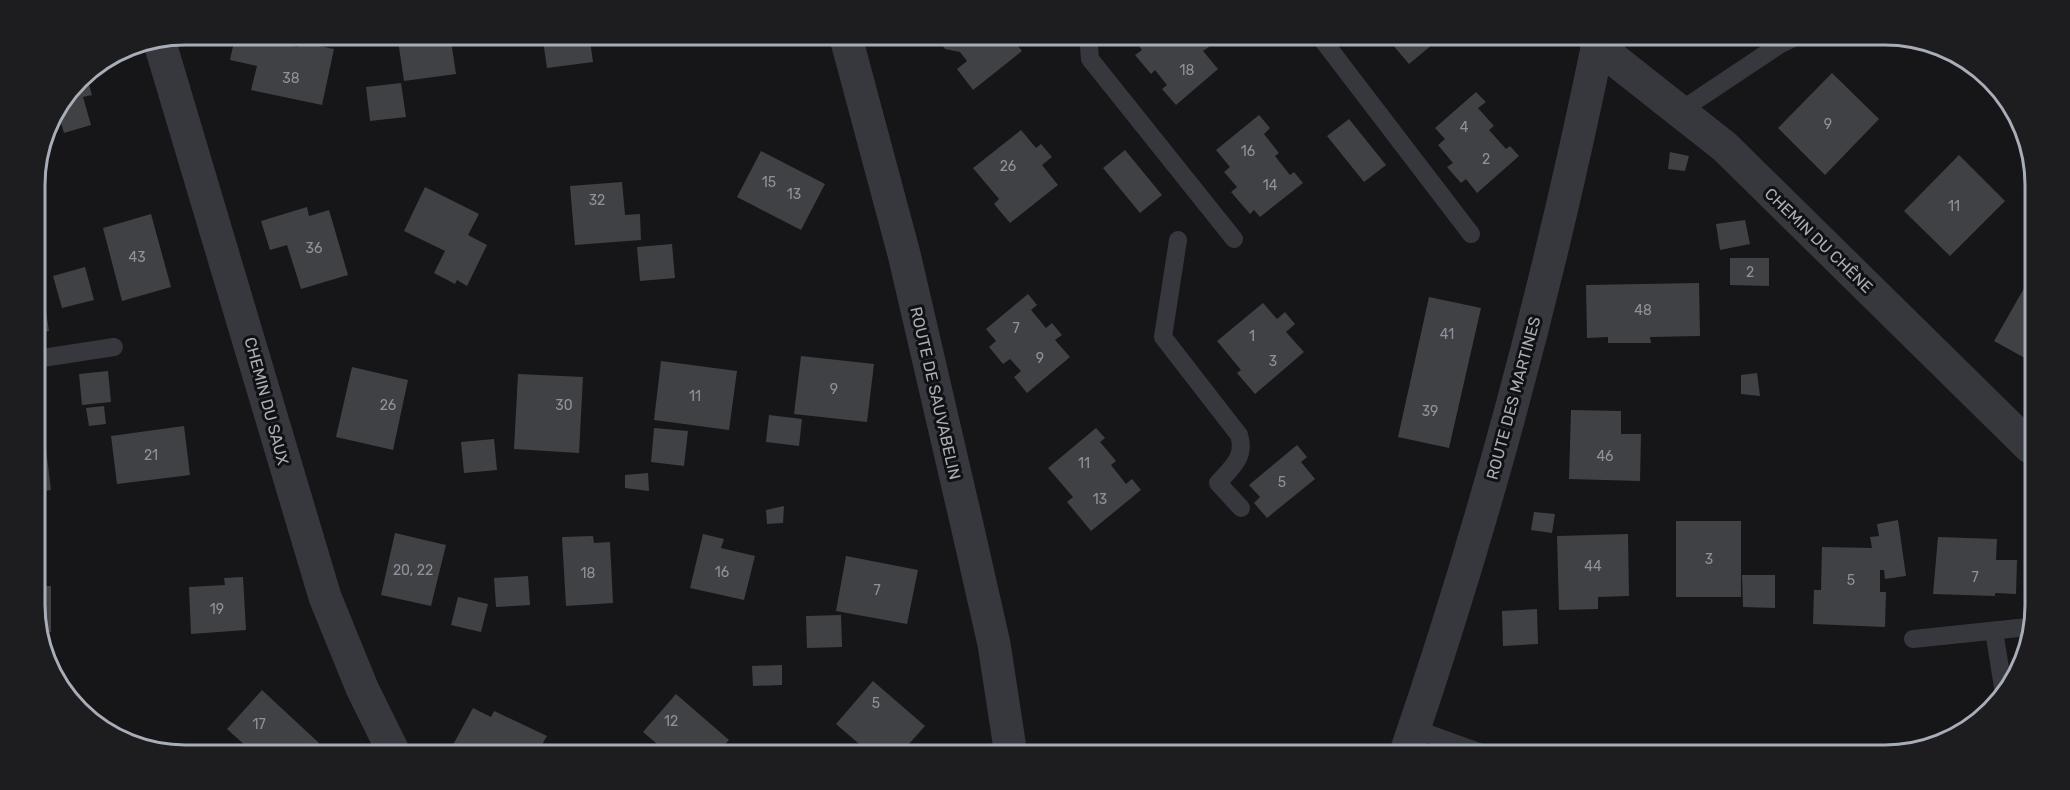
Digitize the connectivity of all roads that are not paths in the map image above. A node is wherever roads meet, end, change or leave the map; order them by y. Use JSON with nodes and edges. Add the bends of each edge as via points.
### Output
{"nodes":[{"id":1,"x":848,"y":45,"type":"edge"},
{"id":2,"x":1089,"y":45,"type":"edge"},
{"id":3,"x":1325,"y":45,"type":"edge"},
{"id":4,"x":1597,"y":45,"type":"edge"},
{"id":5,"x":1604,"y":45,"type":"edge"},
{"id":6,"x":1779,"y":45,"type":"edge"},
{"id":7,"x":161,"y":47,"type":"edge"},
{"id":8,"x":1680,"y":111,"type":"junction"},
{"id":9,"x":1471,"y":234,"type":"dead end"},
{"id":10,"x":1234,"y":238,"type":"dead end"},
{"id":11,"x":1178,"y":240,"type":"dead end"},
{"id":12,"x":114,"y":347,"type":"dead end"},
{"id":13,"x":45,"y":358,"type":"edge"},
{"id":14,"x":2025,"y":442,"type":"edge"},
{"id":15,"x":1241,"y":508,"type":"dead end"},
{"id":16,"x":2023,"y":628,"type":"edge"},
{"id":17,"x":1994,"y":631,"type":"junction"},
{"id":18,"x":1913,"y":639,"type":"dead end"},
{"id":19,"x":2002,"y":681,"type":"edge"},
{"id":20,"x":1410,"y":742,"type":"edge"},
{"id":21,"x":389,"y":745,"type":"edge"},
{"id":22,"x":1009,"y":745,"type":"edge"},
{"id":23,"x":1428,"y":745,"type":"edge"}],
"edges":[{"from":1,"to":22,"type":"street","name":"ROUTE DE SAUVABELIN","via":[[904,254],[968,525],[994,644]]},
{"from":2,"to":10,"type":"lane","via":[[1090,59]]},
{"from":3,"to":9,"type":"lane"},
{"from":4,"to":20,"type":"street","name":"ROUTE DES MARTINES","via":[[1510,417],[1441,652]]},
{"from":5,"to":8,"type":"street","name":"CHEMIN DU CHÊNE"},
{"from":6,"to":8,"type":"lane"},
{"from":7,"to":21,"type":"street","name":"CHEMIN DU SAUX","via":[[325,597]]},
{"from":8,"to":14,"type":"street","name":"CHEMIN DU CHÊNE","via":[[1725,147]]},
{"from":11,"to":15,"type":"lane","via":[[1163,337],[1239,435],[1242,451],[1218,483]]},
{"from":12,"to":13,"type":"lane"},
{"from":16,"to":17,"type":"lane"},
{"from":17,"to":18,"type":"lane"},
{"from":17,"to":19,"type":"lane"},
{"from":20,"to":23,"type":"lane"}]}
